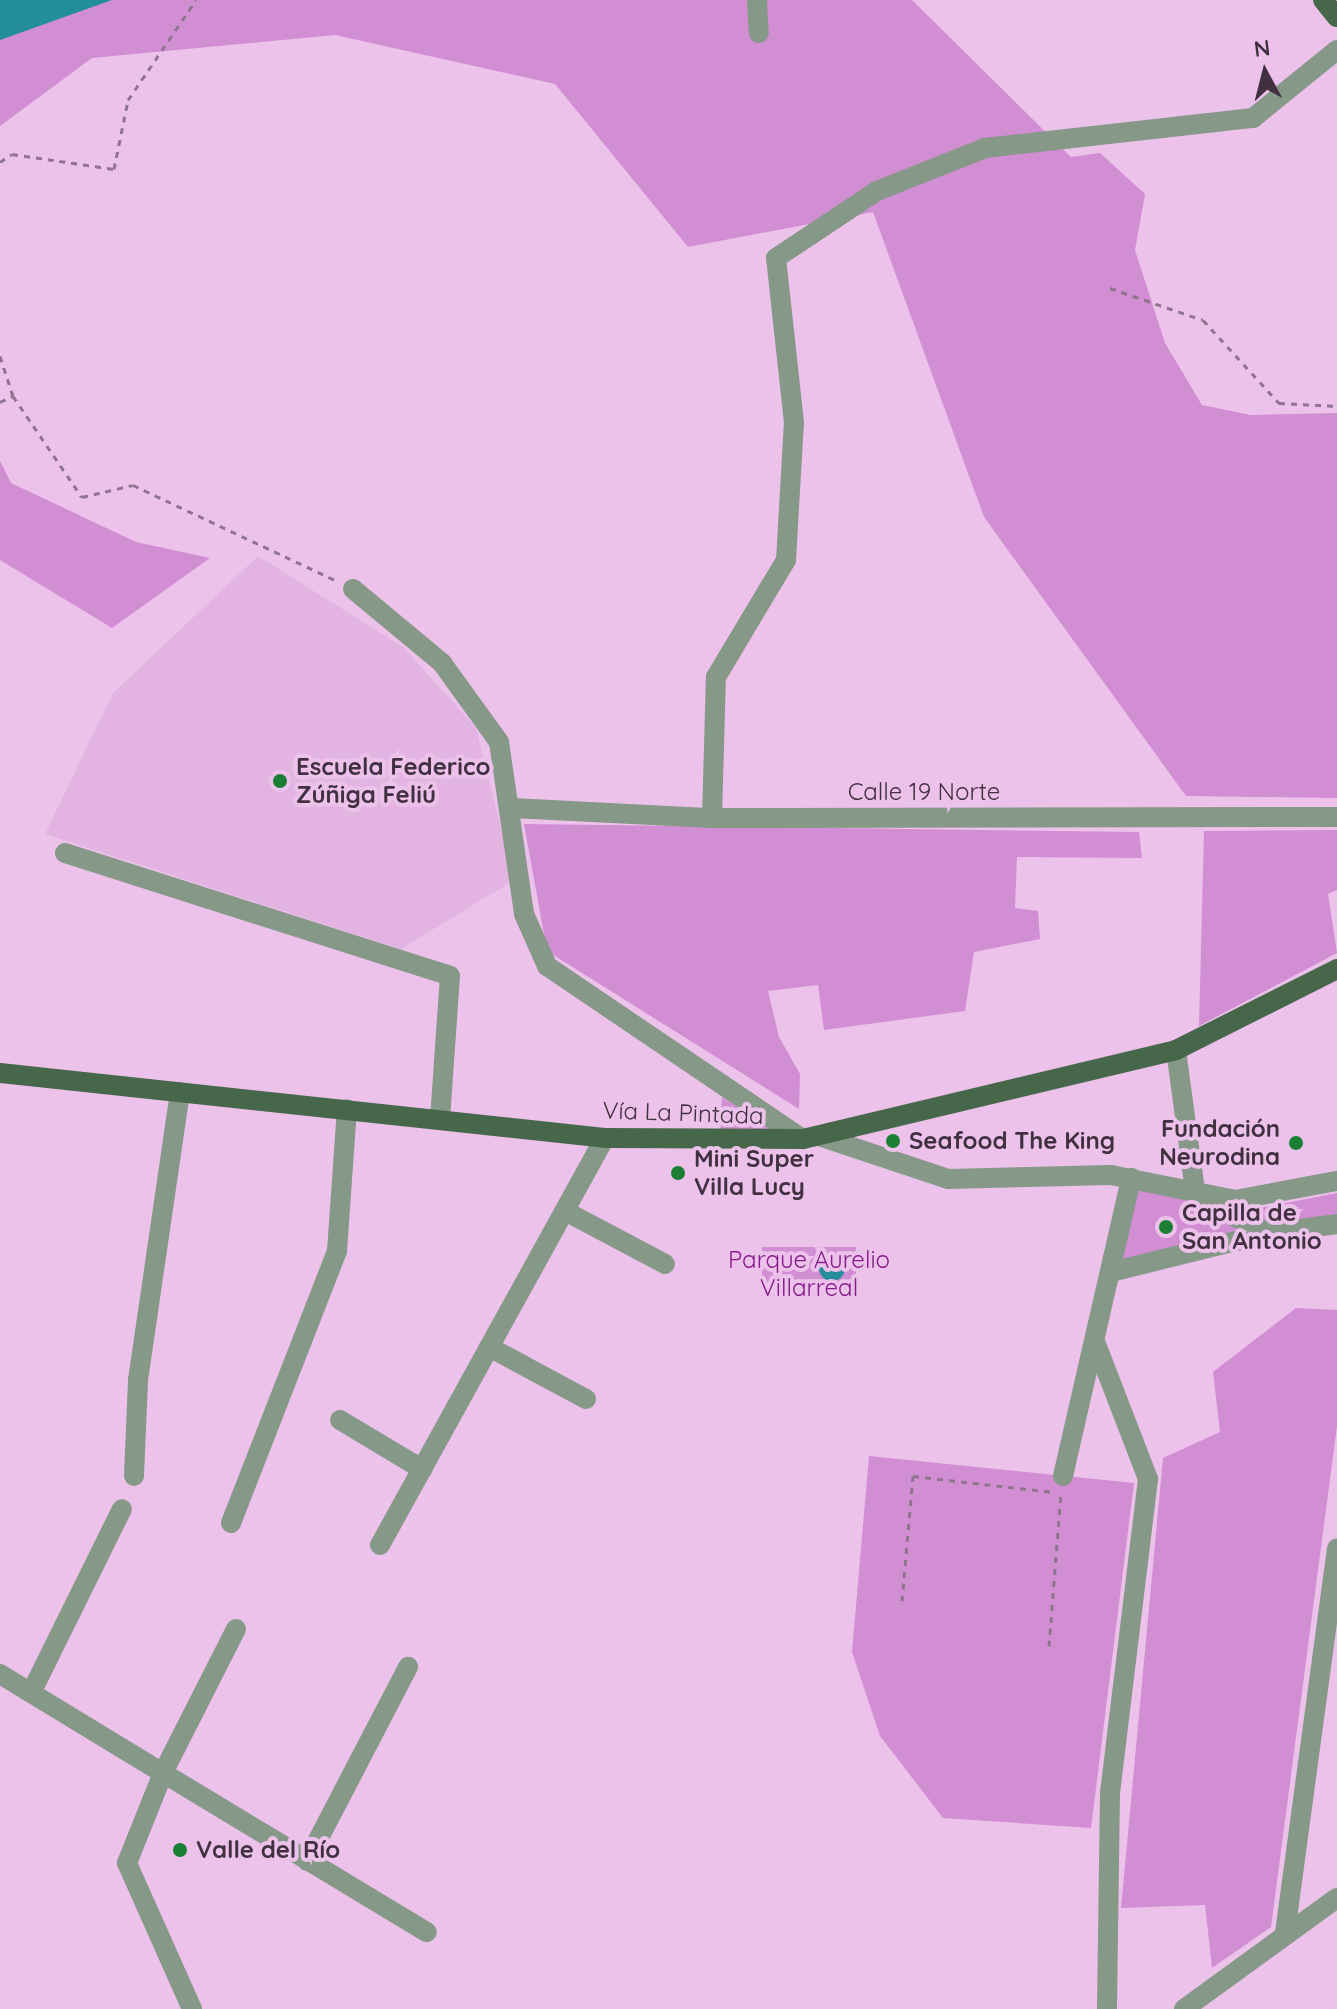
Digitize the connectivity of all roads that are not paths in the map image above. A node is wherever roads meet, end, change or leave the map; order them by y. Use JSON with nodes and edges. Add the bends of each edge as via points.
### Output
{"nodes":[{"id":1,"x":757,"y":0,"type":"edge"},
{"id":2,"x":1323,"y":0,"type":"edge"},
{"id":3,"x":1337,"y":17,"type":"edge"},
{"id":4,"x":759,"y":33,"type":"dead end"},
{"id":5,"x":1337,"y":50,"type":"edge"},
{"id":6,"x":353,"y":589,"type":"road end"},
{"id":7,"x":512,"y":808,"type":"junction"},
{"id":8,"x":1337,"y":817,"type":"edge"},
{"id":9,"x":712,"y":818,"type":"junction"},
{"id":10,"x":65,"y":853,"type":"dead end"},
{"id":11,"x":1337,"y":969,"type":"edge"},
{"id":12,"x":1176,"y":1050,"type":"junction"},
{"id":13,"x":0,"y":1073,"type":"edge"},
{"id":14,"x":180,"y":1092,"type":"junction"},
{"id":15,"x":347,"y":1109,"type":"junction"},
{"id":16,"x":440,"y":1119,"type":"junction"},
{"id":17,"x":605,"y":1138,"type":"junction"},
{"id":18,"x":812,"y":1138,"type":"junction"},
{"id":19,"x":1131,"y":1178,"type":"junction"},
{"id":20,"x":1337,"y":1181,"type":"edge"},
{"id":21,"x":1196,"y":1198,"type":"junction"},
{"id":22,"x":565,"y":1211,"type":"junction"},
{"id":23,"x":1337,"y":1224,"type":"edge"},
{"id":24,"x":1269,"y":1233,"type":"junction"},
{"id":25,"x":665,"y":1264,"type":"dead end"},
{"id":26,"x":1115,"y":1271,"type":"junction"},
{"id":27,"x":1096,"y":1344,"type":"junction"},
{"id":28,"x":489,"y":1347,"type":"junction"},
{"id":29,"x":586,"y":1399,"type":"dead end"},
{"id":30,"x":340,"y":1420,"type":"dead end"},
{"id":31,"x":422,"y":1469,"type":"junction"},
{"id":32,"x":134,"y":1476,"type":"dead end"},
{"id":33,"x":1062,"y":1485,"type":"road end"},
{"id":34,"x":122,"y":1509,"type":"dead end"},
{"id":35,"x":231,"y":1523,"type":"dead end"},
{"id":36,"x":380,"y":1545,"type":"dead end"},
{"id":37,"x":1337,"y":1548,"type":"edge"},
{"id":38,"x":236,"y":1629,"type":"dead end"},
{"id":39,"x":408,"y":1667,"type":"dead end"},
{"id":40,"x":0,"y":1674,"type":"edge"},
{"id":41,"x":31,"y":1693,"type":"junction"},
{"id":42,"x":163,"y":1773,"type":"junction"},
{"id":43,"x":307,"y":1861,"type":"junction"},
{"id":44,"x":1337,"y":1898,"type":"edge"},
{"id":45,"x":427,"y":1932,"type":"dead end"},
{"id":46,"x":1285,"y":1933,"type":"junction"},
{"id":47,"x":192,"y":2009,"type":"edge"},
{"id":48,"x":1107,"y":2009,"type":"edge"},
{"id":49,"x":1184,"y":2009,"type":"edge"}],
"edges":[{"from":1,"to":4,"type":"street"},
{"from":2,"to":3,"type":"main road"},
{"from":5,"to":9,"type":"street","via":[[1253,118],[985,148],[877,191],[776,258],[794,423],[786,560],[716,677]]},
{"from":6,"to":7,"type":"street","via":[[442,663],[499,742]]},
{"from":7,"to":9,"type":"street","name":"Calle 19 Norte"},
{"from":7,"to":18,"type":"street","via":[[524,914],[547,966]]},
{"from":8,"to":9,"type":"street","name":"Calle 19 Norte"},
{"from":10,"to":16,"type":"street","via":[[450,976]]},
{"from":11,"to":12,"type":"main road","name":"Vía La Pintada"},
{"from":12,"to":18,"type":"main road","name":"Vía La Pintada"},
{"from":12,"to":21,"type":"street"},
{"from":13,"to":14,"type":"main road","name":"Vía La Pintada"},
{"from":14,"to":15,"type":"main road","name":"Vía La Pintada"},
{"from":14,"to":32,"type":"street","via":[[138,1380]]},
{"from":15,"to":16,"type":"main road","name":"Vía La Pintada"},
{"from":15,"to":35,"type":"street","via":[[337,1251]]},
{"from":16,"to":17,"type":"main road","name":"Vía La Pintada"},
{"from":17,"to":18,"type":"main road","name":"Vía La Pintada","via":[[682,1144]]},
{"from":17,"to":22,"type":"street"},
{"from":18,"to":19,"type":"street","via":[[948,1179]]},
{"from":19,"to":21,"type":"street"},
{"from":19,"to":26,"type":"street"},
{"from":20,"to":21,"type":"street","via":[[1249,1200]]},
{"from":21,"to":24,"type":"street"},
{"from":22,"to":25,"type":"street"},
{"from":22,"to":28,"type":"street"},
{"from":23,"to":24,"type":"street"},
{"from":24,"to":26,"type":"street"},
{"from":26,"to":27,"type":"street"},
{"from":27,"to":33,"type":"street"},
{"from":27,"to":48,"type":"street","via":[[1148,1479],[1110,1792]]},
{"from":28,"to":29,"type":"street"},
{"from":28,"to":31,"type":"street"},
{"from":30,"to":31,"type":"street"},
{"from":31,"to":36,"type":"street"},
{"from":34,"to":41,"type":"street"},
{"from":37,"to":46,"type":"street"},
{"from":38,"to":42,"type":"street"},
{"from":39,"to":43,"type":"street"},
{"from":40,"to":41,"type":"street"},
{"from":41,"to":42,"type":"street"},
{"from":42,"to":43,"type":"street"},
{"from":42,"to":47,"type":"street","via":[[127,1863]]},
{"from":43,"to":45,"type":"street"},
{"from":44,"to":46,"type":"street"},
{"from":46,"to":49,"type":"street"}]}
